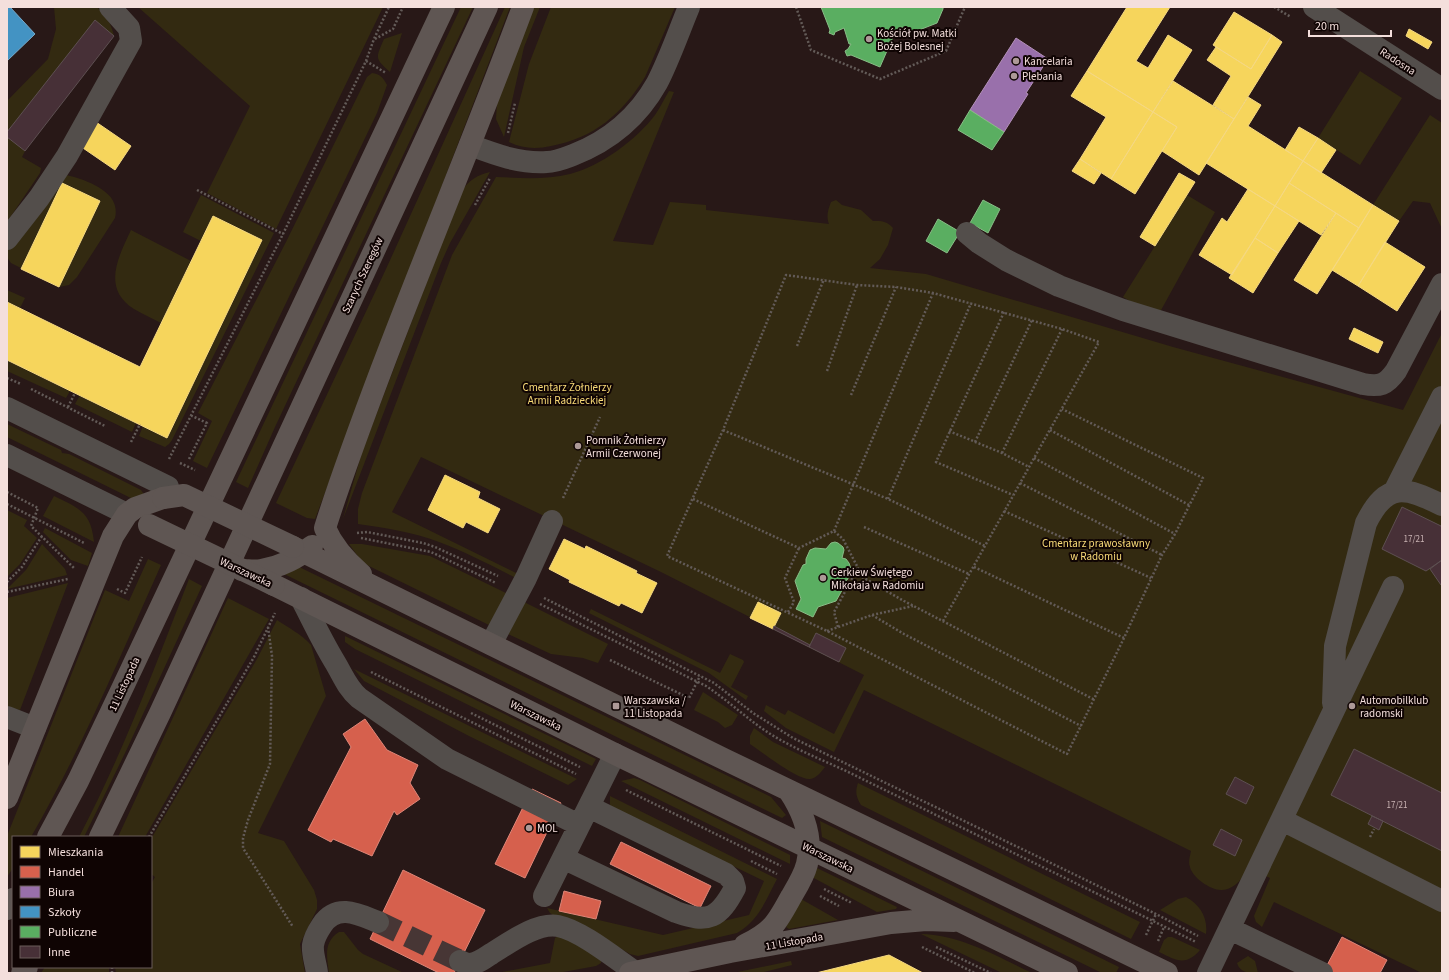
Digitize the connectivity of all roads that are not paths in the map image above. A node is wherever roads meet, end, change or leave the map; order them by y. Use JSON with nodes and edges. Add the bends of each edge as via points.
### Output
{"nodes":[{"id":1,"x":110,"y":7,"type":"edge"},
{"id":2,"x":444,"y":7,"type":"edge"},
{"id":3,"x":486,"y":7,"type":"edge"},
{"id":4,"x":523,"y":7,"type":"edge"},
{"id":5,"x":689,"y":7,"type":"edge"},
{"id":6,"x":1314,"y":7,"type":"edge"},
{"id":7,"x":1442,"y":89,"type":"edge"},
{"id":8,"x":470,"y":145,"type":"junction"},
{"id":9,"x":967,"y":233,"type":"dead end"},
{"id":10,"x":7,"y":239,"type":"edge"},
{"id":11,"x":1442,"y":284,"type":"edge"},
{"id":12,"x":1442,"y":397,"type":"edge"},
{"id":13,"x":7,"y":408,"type":"edge"},
{"id":14,"x":7,"y":455,"type":"edge"},
{"id":15,"x":1394,"y":492,"type":"junction"},
{"id":16,"x":171,"y":493,"type":"junction"},
{"id":17,"x":1442,"y":505,"type":"edge"},
{"id":18,"x":127,"y":514,"type":"junction"},
{"id":19,"x":552,"y":521,"type":"road end"},
{"id":20,"x":325,"y":528,"type":"junction"},
{"id":21,"x":294,"y":554,"type":"junction"},
{"id":22,"x":242,"y":570,"type":"junction"},
{"id":23,"x":1393,"y":587,"type":"dead end"},
{"id":24,"x":376,"y":588,"type":"junction"},
{"id":25,"x":301,"y":598,"type":"junction"},
{"id":26,"x":491,"y":644,"type":"junction"},
{"id":27,"x":1333,"y":713,"type":"junction"},
{"id":28,"x":7,"y":717,"type":"edge"},
{"id":29,"x":35,"y":728,"type":"junction"},
{"id":30,"x":615,"y":754,"type":"junction"},
{"id":31,"x":789,"y":790,"type":"junction"},
{"id":32,"x":7,"y":798,"type":"edge"},
{"id":33,"x":584,"y":816,"type":"junction"},
{"id":34,"x":1282,"y":820,"type":"junction"},
{"id":35,"x":49,"y":836,"type":"edge"},
{"id":36,"x":100,"y":836,"type":"edge"},
{"id":37,"x":809,"y":848,"type":"junction"},
{"id":38,"x":563,"y":858,"type":"junction"},
{"id":39,"x":544,"y":896,"type":"dead end"},
{"id":40,"x":1442,"y":900,"type":"edge"},
{"id":41,"x":960,"y":921,"type":"junction"},
{"id":42,"x":378,"y":922,"type":"tunnel mouth"},
{"id":43,"x":1230,"y":929,"type":"junction"},
{"id":44,"x":730,"y":952,"type":"junction"},
{"id":45,"x":460,"y":961,"type":"tunnel mouth"},
{"id":46,"x":317,"y":973,"type":"edge"},
{"id":47,"x":633,"y":973,"type":"edge"},
{"id":48,"x":1066,"y":973,"type":"edge"},
{"id":49,"x":1166,"y":973,"type":"edge"},
{"id":50,"x":1208,"y":973,"type":"edge"},
{"id":51,"x":1322,"y":973,"type":"edge"}],
"edges":[{"from":1,"to":10,"type":"street","via":[[129,28],[131,41],[67,156]]},
{"from":2,"to":35,"type":"main road","name":"11 Listopada","via":[[78,781]]},
{"from":3,"to":36,"type":"main road","name":"Szarych Szeregów","via":[[160,713]]},
{"from":4,"to":8,"type":"main road"},
{"from":5,"to":8,"type":"street","via":[[654,88],[637,112],[603,141],[587,150],[547,162],[511,159]]},
{"from":6,"to":7,"type":"street","name":"Radosna"},
{"from":8,"to":20,"type":"main road","via":[[404,309]]},
{"from":9,"to":11,"type":"street","via":[[1006,260],[1059,286],[1131,312],[1375,386],[1390,380],[1396,371]]},
{"from":12,"to":15,"type":"street"},
{"from":13,"to":16,"type":"street"},
{"from":14,"to":18,"type":"street","name":"Warszawska"},
{"from":15,"to":17,"type":"street","via":[[1413,492]]},
{"from":15,"to":27,"type":"street","via":[[1373,508],[1366,523],[1335,646]]},
{"from":16,"to":18,"type":"main road"},
{"from":16,"to":21,"type":"main road","bridge":true},
{"from":18,"to":22,"type":"main road","name":"Warszawska","bridge":true},
{"from":18,"to":29,"type":"main road","via":[[106,551]]},
{"from":19,"to":26,"type":"street"},
{"from":20,"to":21,"type":"main road","via":[[312,547]]},
{"from":20,"to":24,"type":"main road","via":[[338,551]]},
{"from":21,"to":22,"type":"main road","via":[[273,567],[259,571]]},
{"from":21,"to":24,"type":"main road"},
{"from":22,"to":25,"type":"main road","name":"Warszawska","bridge":true},
{"from":23,"to":27,"type":"street"},
{"from":24,"to":26,"type":"main road"},
{"from":25,"to":30,"type":"main road","name":"Warszawska"},
{"from":25,"to":33,"type":"street","via":[[325,648],[349,688],[358,698],[447,758]]},
{"from":26,"to":31,"type":"main road"},
{"from":27,"to":34,"type":"street"},
{"from":28,"to":29,"type":"street"},
{"from":29,"to":32,"type":"main road"},
{"from":30,"to":33,"type":"street"},
{"from":30,"to":37,"type":"main road","name":"Warszawska"},
{"from":31,"to":37,"type":"main road","via":[[803,816]]},
{"from":31,"to":49,"type":"main road"},
{"from":33,"to":38,"type":"street"},
{"from":33,"to":38,"type":"street","via":[[726,874],[733,881],[735,888],[718,913],[703,919],[690,917]]},
{"from":34,"to":40,"type":"street"},
{"from":34,"to":43,"type":"street"},
{"from":37,"to":41,"type":"main road","name":"Warszawska"},
{"from":37,"to":44,"type":"main road","via":[[802,877],[773,928],[763,936]]},
{"from":38,"to":39,"type":"street"},
{"from":41,"to":44,"type":"main road","name":"11 Listopada","via":[[891,923]]},
{"from":41,"to":48,"type":"main road","name":"Warszawska"},
{"from":42,"to":46,"type":"street","via":[[358,914],[340,912],[327,918],[317,932],[313,945]]},
{"from":43,"to":50,"type":"street"},
{"from":43,"to":51,"type":"street"},
{"from":44,"to":47,"type":"main road","name":"11 Listopada"},
{"from":45,"to":47,"type":"street","via":[[469,964],[479,962],[530,931],[559,926],[580,934]]}]}
